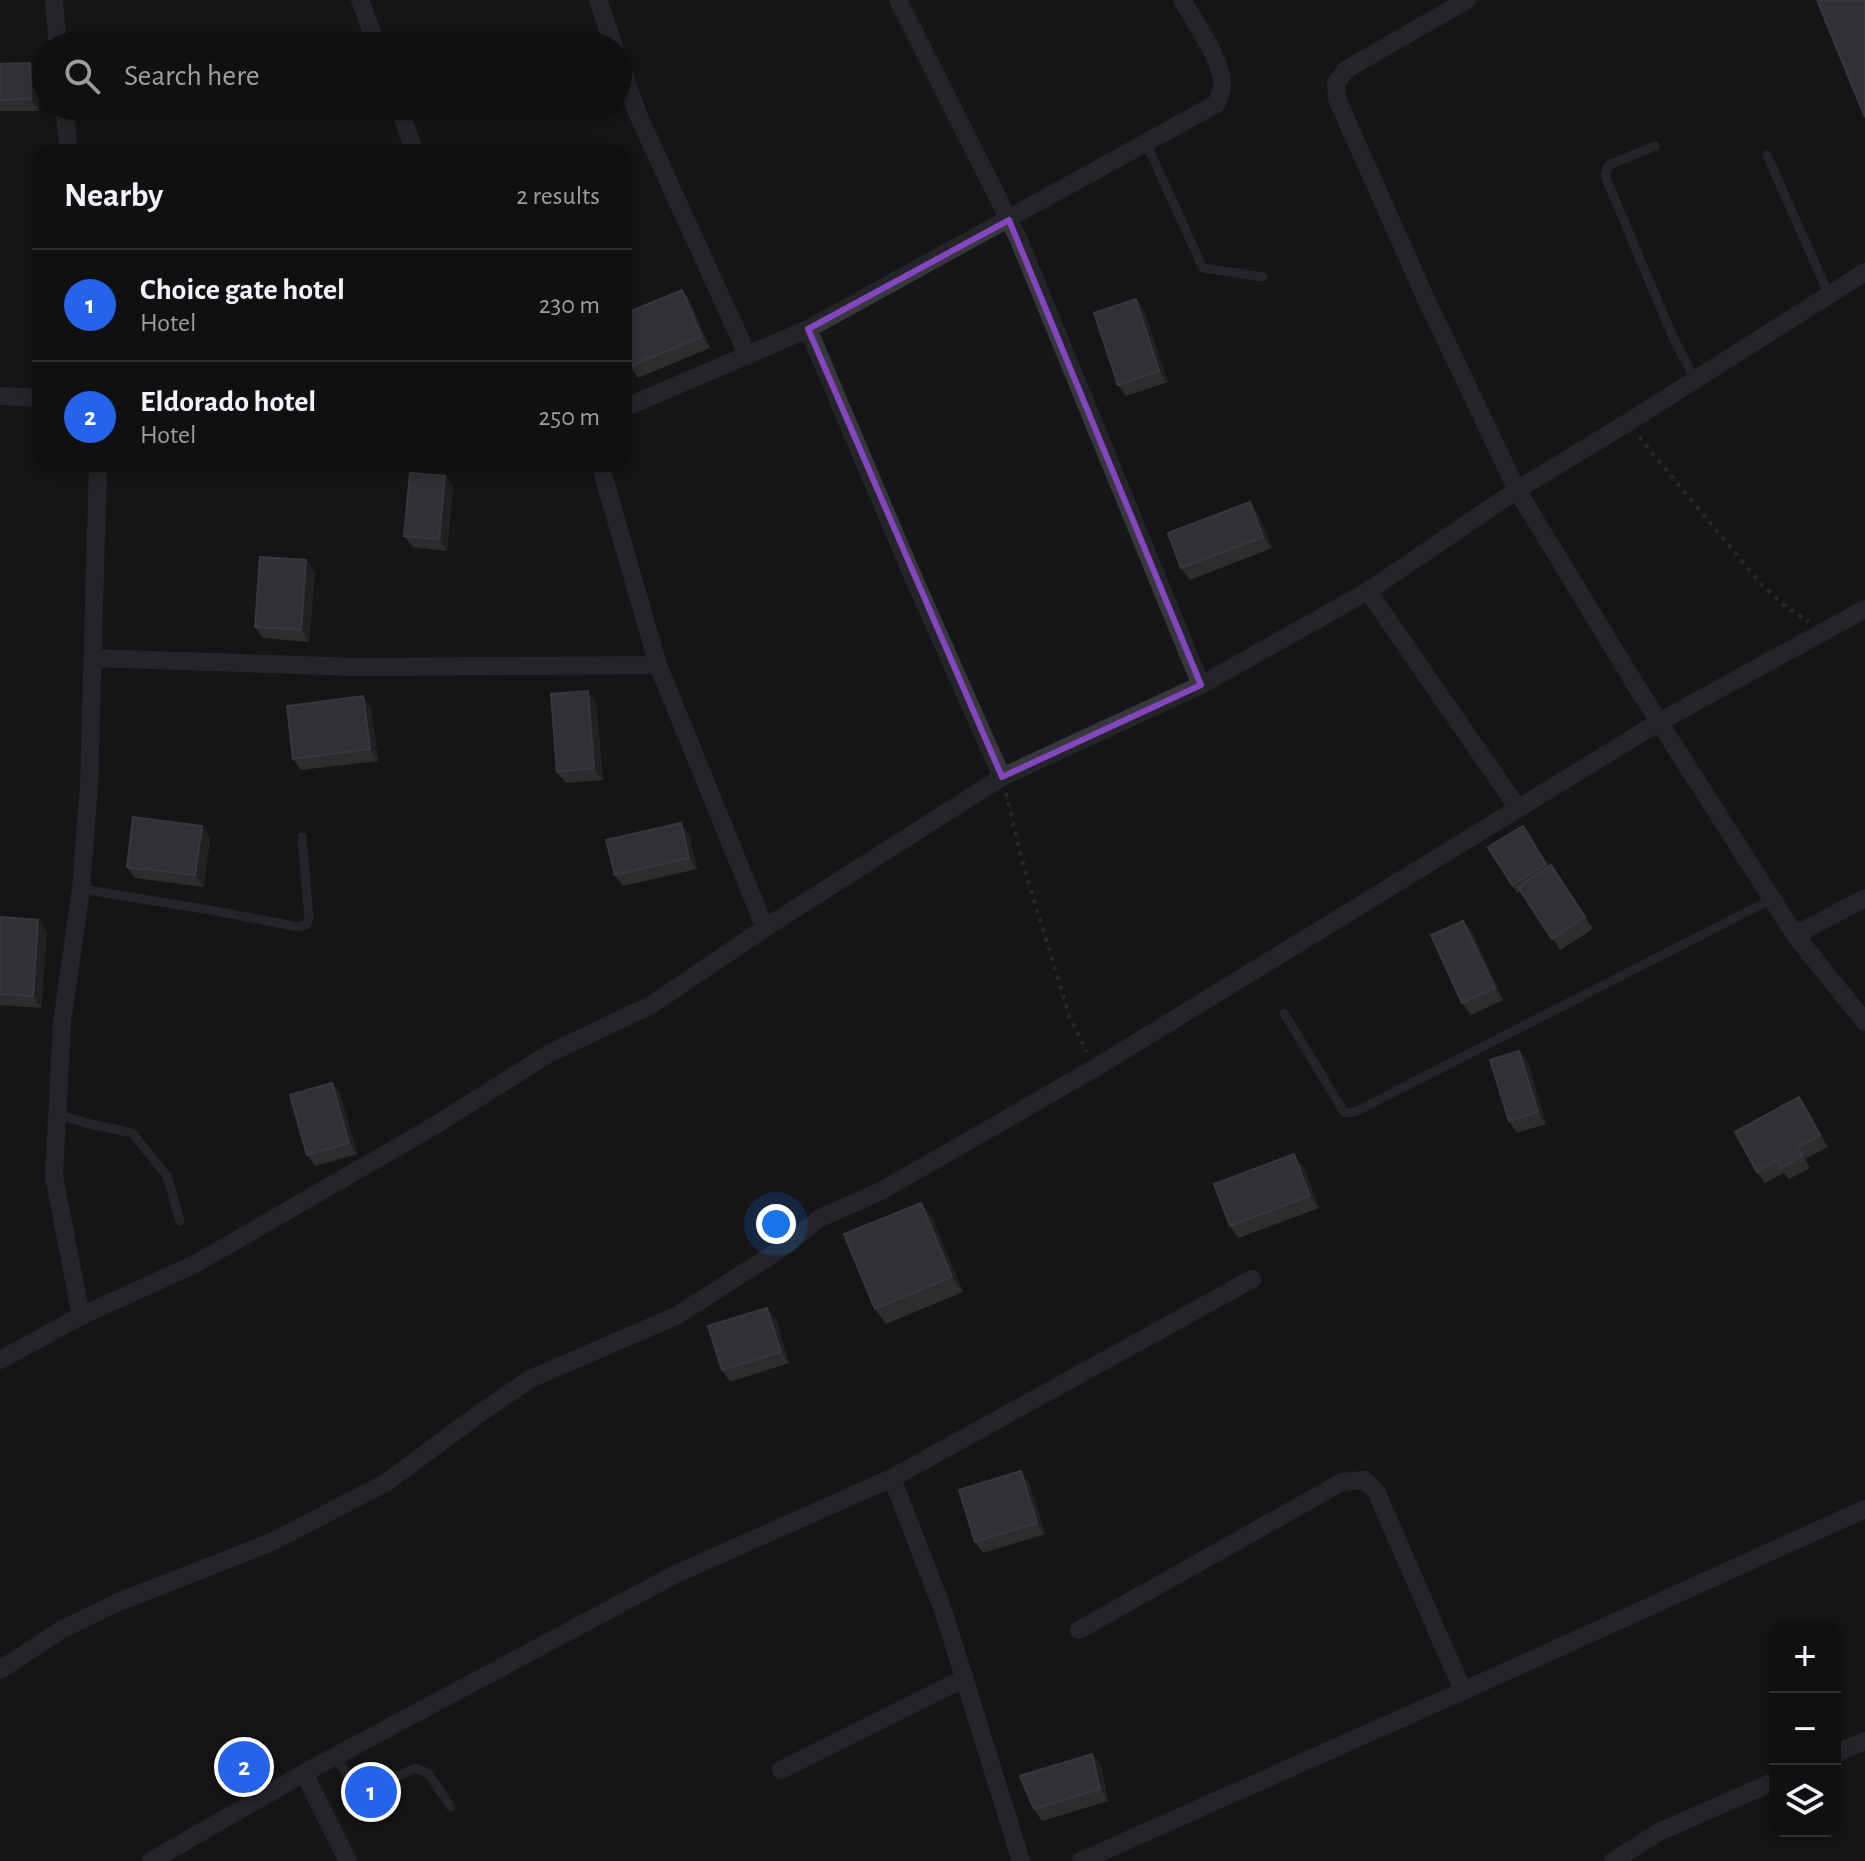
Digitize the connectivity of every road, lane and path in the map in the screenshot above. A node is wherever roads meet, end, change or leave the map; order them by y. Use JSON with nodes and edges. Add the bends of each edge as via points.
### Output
{"nodes":[{"id":1,"x":54,"y":0,"type":"edge"},
{"id":2,"x":360,"y":0,"type":"edge"},
{"id":3,"x":598,"y":0,"type":"edge"},
{"id":4,"x":898,"y":0,"type":"edge"},
{"id":5,"x":1182,"y":0,"type":"edge"},
{"id":6,"x":1467,"y":0,"type":"edge"},
{"id":7,"x":57,"y":32,"type":"edge"},
{"id":8,"x":372,"y":32,"type":"edge"},
{"id":9,"x":609,"y":32,"type":"edge"},
{"id":10,"x":632,"y":97,"type":"edge"},
{"id":11,"x":65,"y":120,"type":"edge"},
{"id":12,"x":403,"y":120,"type":"edge"},
{"id":13,"x":1146,"y":143,"type":"junction"},
{"id":14,"x":68,"y":144,"type":"edge"},
{"id":15,"x":412,"y":144,"type":"edge"},
{"id":16,"x":1655,"y":146,"type":"dead end"},
{"id":17,"x":1767,"y":155,"type":"dead end"},
{"id":18,"x":1009,"y":220,"type":"junction"},
{"id":19,"x":1865,"y":272,"type":"edge"},
{"id":20,"x":1263,"y":277,"type":"dead end"},
{"id":21,"x":1829,"y":295,"type":"junction"},
{"id":22,"x":808,"y":329,"type":"junction"},
{"id":23,"x":748,"y":356,"type":"junction"},
{"id":24,"x":1695,"y":380,"type":"junction"},
{"id":25,"x":0,"y":396,"type":"edge"},
{"id":26,"x":32,"y":398,"type":"edge"},
{"id":27,"x":632,"y":405,"type":"edge"},
{"id":28,"x":1627,"y":423,"type":"junction"},
{"id":29,"x":98,"y":472,"type":"edge"},
{"id":30,"x":602,"y":472,"type":"edge"},
{"id":31,"x":1517,"y":490,"type":"junction"},
{"id":32,"x":1368,"y":591,"type":"junction"},
{"id":33,"x":1865,"y":609,"type":"edge"},
{"id":34,"x":1829,"y":629,"type":"junction"},
{"id":35,"x":92,"y":658,"type":"junction"},
{"id":36,"x":658,"y":665,"type":"junction"},
{"id":37,"x":1201,"y":685,"type":"junction"},
{"id":38,"x":1659,"y":722,"type":"junction"},
{"id":39,"x":1002,"y":777,"type":"junction"},
{"id":40,"x":1517,"y":807,"type":"junction"},
{"id":41,"x":302,"y":837,"type":"dead end"},
{"id":42,"x":81,"y":889,"type":"junction"},
{"id":43,"x":1865,"y":898,"type":"edge"},
{"id":44,"x":1772,"y":899,"type":"junction"},
{"id":45,"x":765,"y":928,"type":"junction"},
{"id":46,"x":1795,"y":935,"type":"junction"},
{"id":47,"x":1284,"y":1013,"type":"dead end"},
{"id":48,"x":1865,"y":1022,"type":"edge"},
{"id":49,"x":1095,"y":1068,"type":"junction"},
{"id":50,"x":57,"y":1114,"type":"junction"},
{"id":51,"x":180,"y":1221,"type":"dead end"},
{"id":52,"x":1252,"y":1279,"type":"dead end"},
{"id":53,"x":81,"y":1316,"type":"junction"},
{"id":54,"x":0,"y":1360,"type":"edge"},
{"id":55,"x":892,"y":1478,"type":"junction"},
{"id":56,"x":1865,"y":1509,"type":"edge"},
{"id":57,"x":1079,"y":1630,"type":"dead end"},
{"id":58,"x":0,"y":1670,"type":"edge"},
{"id":59,"x":965,"y":1678,"type":"junction"},
{"id":60,"x":1463,"y":1691,"type":"junction"},
{"id":61,"x":1865,"y":1741,"type":"edge"},
{"id":62,"x":1841,"y":1751,"type":"edge"},
{"id":63,"x":335,"y":1757,"type":"junction"},
{"id":64,"x":781,"y":1770,"type":"dead end"},
{"id":65,"x":304,"y":1773,"type":"junction"},
{"id":66,"x":1769,"y":1784,"type":"edge"},
{"id":67,"x":451,"y":1807,"type":"dead end"},
{"id":68,"x":151,"y":1861,"type":"edge"},
{"id":69,"x":348,"y":1861,"type":"edge"},
{"id":70,"x":1021,"y":1861,"type":"edge"},
{"id":71,"x":1081,"y":1861,"type":"edge"},
{"id":72,"x":1613,"y":1861,"type":"edge"}],
"edges":[{"from":1,"to":7,"type":"street"},
{"from":2,"to":8,"type":"street"},
{"from":3,"to":9,"type":"street"},
{"from":4,"to":18,"type":"street"},
{"from":5,"to":13,"type":"street","via":[[1212,52],[1222,88],[1216,104]]},
{"from":6,"to":31,"type":"street","via":[[1347,69],[1336,83],[1337,99]]},
{"from":10,"to":23,"type":"street"},
{"from":11,"to":14,"type":"street"},
{"from":12,"to":15,"type":"street"},
{"from":13,"to":18,"type":"street"},
{"from":13,"to":20,"type":"lane","via":[[1203,268]]},
{"from":16,"to":24,"type":"lane","via":[[1611,164],[1605,176]]},
{"from":17,"to":21,"type":"lane"},
{"from":18,"to":22,"type":"street"},
{"from":18,"to":37,"type":"street"},
{"from":19,"to":21,"type":"street"},
{"from":21,"to":24,"type":"street"},
{"from":22,"to":23,"type":"street"},
{"from":22,"to":39,"type":"street"},
{"from":23,"to":27,"type":"street"},
{"from":24,"to":28,"type":"street"},
{"from":25,"to":26,"type":"street"},
{"from":28,"to":31,"type":"street"},
{"from":28,"to":34,"type":"path","via":[[1760,583],[1787,608]]},
{"from":29,"to":35,"type":"street"},
{"from":30,"to":36,"type":"street"},
{"from":31,"to":32,"type":"street"},
{"from":31,"to":38,"type":"street"},
{"from":32,"to":37,"type":"street"},
{"from":32,"to":40,"type":"street"},
{"from":33,"to":34,"type":"street"},
{"from":34,"to":38,"type":"street"},
{"from":35,"to":36,"type":"street","via":[[356,667]]},
{"from":35,"to":42,"type":"street"},
{"from":36,"to":45,"type":"street"},
{"from":37,"to":39,"type":"street"},
{"from":38,"to":40,"type":"street"},
{"from":38,"to":44,"type":"street"},
{"from":39,"to":45,"type":"street"},
{"from":39,"to":49,"type":"path","via":[[1070,1018]]},
{"from":40,"to":49,"type":"street"},
{"from":41,"to":42,"type":"lane","via":[[309,918],[299,927]]},
{"from":42,"to":50,"type":"street","via":[[62,1023]]},
{"from":43,"to":46,"type":"street"},
{"from":44,"to":46,"type":"street"},
{"from":44,"to":47,"type":"lane","via":[[1355,1112],[1344,1112]]},
{"from":45,"to":53,"type":"street","via":[[651,1005],[550,1053],[195,1264]]},
{"from":46,"to":48,"type":"street"},
{"from":49,"to":58,"type":"street","via":[[881,1191],[820,1218],[676,1316],[530,1379],[387,1482],[272,1542],[116,1603],[61,1630]]},
{"from":50,"to":51,"type":"lane","via":[[132,1133],[167,1176]]},
{"from":50,"to":53,"type":"street","via":[[54,1176]]},
{"from":52,"to":55,"type":"street"},
{"from":53,"to":54,"type":"street"},
{"from":55,"to":59,"type":"street"},
{"from":55,"to":63,"type":"street","via":[[674,1575]]},
{"from":56,"to":60,"type":"street"},
{"from":57,"to":60,"type":"street","via":[[1342,1482],[1364,1480],[1376,1491]]},
{"from":59,"to":64,"type":"street"},
{"from":59,"to":70,"type":"street"},
{"from":60,"to":71,"type":"street"},
{"from":61,"to":62,"type":"street"},
{"from":63,"to":65,"type":"street"},
{"from":63,"to":67,"type":"lane","via":[[353,1783],[373,1788],[415,1768],[428,1773]]},
{"from":65,"to":68,"type":"street"},
{"from":65,"to":69,"type":"street"},
{"from":66,"to":72,"type":"street","via":[[1659,1832]]}]}
